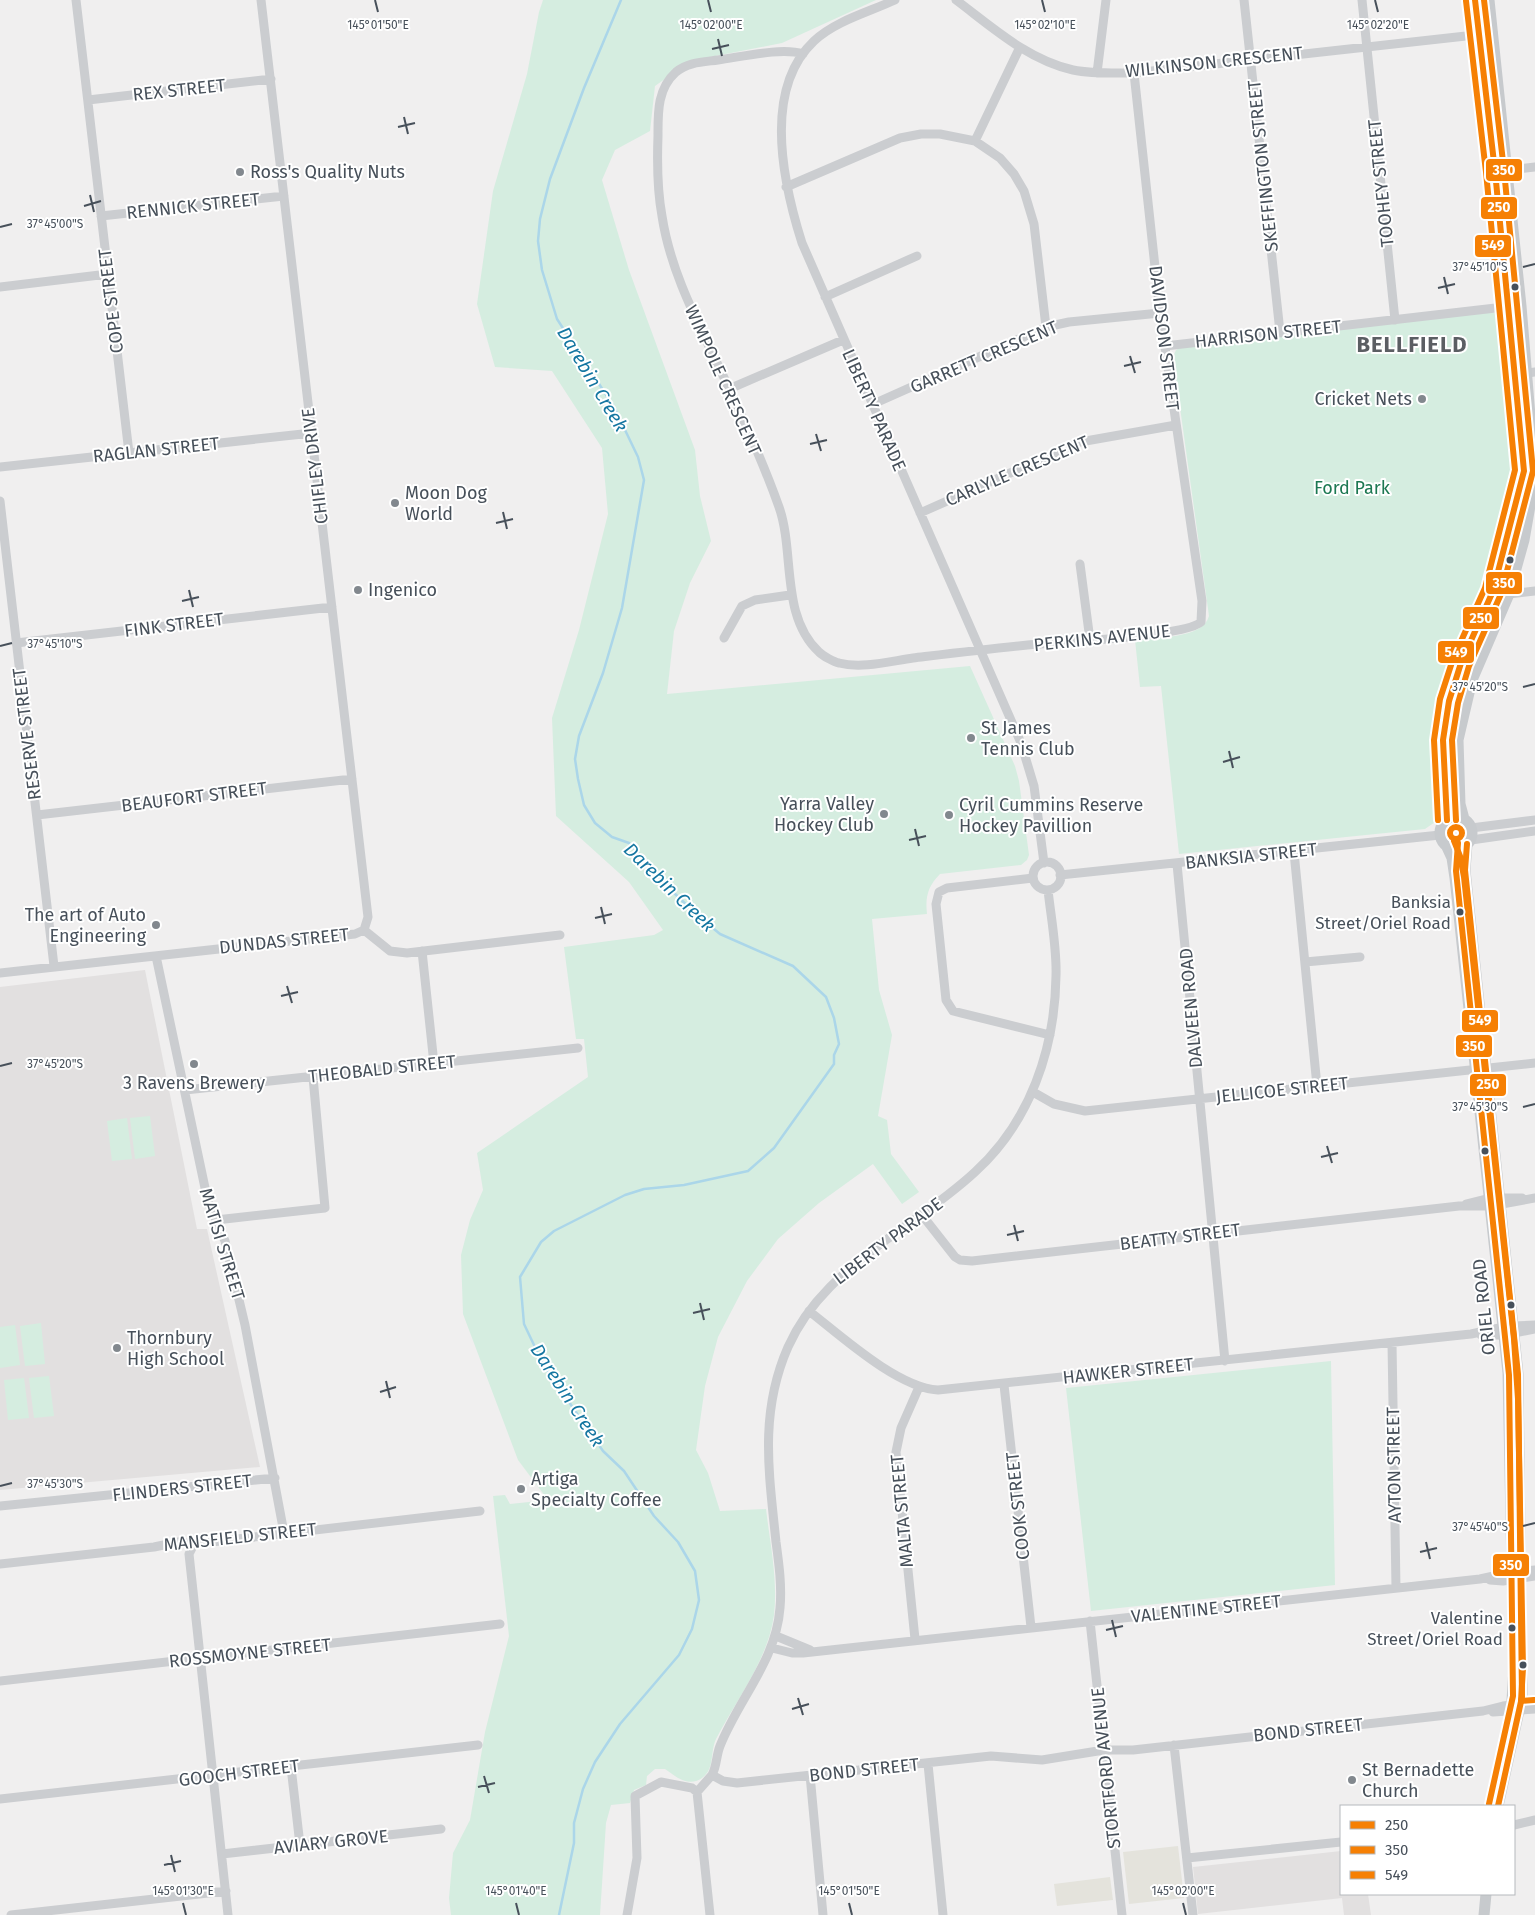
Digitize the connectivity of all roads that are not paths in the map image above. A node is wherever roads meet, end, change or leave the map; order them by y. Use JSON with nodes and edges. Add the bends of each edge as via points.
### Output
{"nodes":[{"id":1,"x":76,"y":0,"type":"edge"},
{"id":2,"x":261,"y":0,"type":"edge"},
{"id":3,"x":895,"y":0,"type":"edge"},
{"id":4,"x":956,"y":0,"type":"edge"},
{"id":5,"x":1106,"y":0,"type":"edge"},
{"id":6,"x":1244,"y":0,"type":"edge"},
{"id":7,"x":1362,"y":0,"type":"edge"},
{"id":8,"x":1475,"y":0,"type":"edge"},
{"id":9,"x":1489,"y":0,"type":"edge"},
{"id":10,"x":1492,"y":32,"type":"junction"},
{"id":11,"x":1478,"y":35,"type":"junction"},
{"id":12,"x":1366,"y":46,"type":"junction"},
{"id":13,"x":1020,"y":47,"type":"junction"},
{"id":14,"x":803,"y":54,"type":"junction"},
{"id":15,"x":1251,"y":58,"type":"junction"},
{"id":16,"x":1097,"y":73,"type":"junction"},
{"id":17,"x":1134,"y":73,"type":"junction"},
{"id":18,"x":271,"y":79,"type":"junction"},
{"id":19,"x":88,"y":100,"type":"junction"},
{"id":20,"x":975,"y":141,"type":"junction"},
{"id":21,"x":1535,"y":168,"type":"edge"},
{"id":22,"x":1501,"y":171,"type":"junction"},
{"id":23,"x":786,"y":187,"type":"junction"},
{"id":24,"x":284,"y":196,"type":"junction"},
{"id":25,"x":101,"y":216,"type":"junction"},
{"id":26,"x":917,"y":256,"type":"dead end"},
{"id":27,"x":108,"y":274,"type":"junction"},
{"id":28,"x":0,"y":287,"type":"edge"},
{"id":29,"x":825,"y":297,"type":"junction"},
{"id":30,"x":1521,"y":306,"type":"junction"},
{"id":31,"x":1508,"y":307,"type":"junction"},
{"id":32,"x":1160,"y":313,"type":"junction"},
{"id":33,"x":1395,"y":320,"type":"junction"},
{"id":34,"x":1046,"y":327,"type":"junction"},
{"id":35,"x":1280,"y":332,"type":"junction"},
{"id":36,"x":844,"y":340,"type":"junction"},
{"id":37,"x":1165,"y":346,"type":"junction"},
{"id":38,"x":1531,"y":373,"type":"edge"},
{"id":39,"x":1515,"y":374,"type":"junction"},
{"id":40,"x":729,"y":388,"type":"junction"},
{"id":41,"x":871,"y":404,"type":"junction"},
{"id":42,"x":1176,"y":426,"type":"junction"},
{"id":43,"x":312,"y":433,"type":"junction"},
{"id":44,"x":129,"y":453,"type":"junction"},
{"id":45,"x":0,"y":467,"type":"edge"},
{"id":46,"x":0,"y":501,"type":"edge"},
{"id":47,"x":920,"y":513,"type":"junction"},
{"id":48,"x":1080,"y":564,"type":"dead end"},
{"id":49,"x":1493,"y":591,"type":"junction"},
{"id":50,"x":1535,"y":591,"type":"edge"},
{"id":51,"x":1509,"y":594,"type":"junction"},
{"id":52,"x":790,"y":595,"type":"junction"},
{"id":53,"x":1202,"y":601,"type":"joint"},
{"id":54,"x":332,"y":607,"type":"junction"},
{"id":55,"x":724,"y":638,"type":"dead end"},
{"id":56,"x":1090,"y":640,"type":"junction"},
{"id":57,"x":16,"y":643,"type":"junction"},
{"id":58,"x":980,"y":649,"type":"junction"},
{"id":59,"x":352,"y":779,"type":"junction"},
{"id":60,"x":37,"y":815,"type":"junction"},
{"id":61,"x":1447,"y":820,"type":"junction"},
{"id":62,"x":1535,"y":820,"type":"edge"},
{"id":63,"x":1535,"y":830,"type":"edge"},
{"id":64,"x":1468,"y":833,"type":"junction"},
{"id":65,"x":1443,"y":840,"type":"junction"},
{"id":66,"x":1294,"y":852,"type":"junction"},
{"id":67,"x":1044,"y":863,"type":"junction"},
{"id":68,"x":1177,"y":864,"type":"junction"},
{"id":69,"x":1060,"y":875,"type":"junction"},
{"id":70,"x":1033,"y":878,"type":"junction"},
{"id":71,"x":1048,"y":890,"type":"junction"},
{"id":72,"x":364,"y":930,"type":"junction"},
{"id":73,"x":560,"y":934,"type":"dead end"},
{"id":74,"x":422,"y":951,"type":"junction"},
{"id":75,"x":156,"y":956,"type":"junction"},
{"id":76,"x":1360,"y":957,"type":"dead end"},
{"id":77,"x":1305,"y":962,"type":"junction"},
{"id":78,"x":54,"y":966,"type":"junction"},
{"id":79,"x":0,"y":973,"type":"edge"},
{"id":80,"x":1050,"y":1035,"type":"junction"},
{"id":81,"x":578,"y":1048,"type":"dead end"},
{"id":82,"x":1535,"y":1063,"type":"edge"},
{"id":83,"x":434,"y":1064,"type":"junction"},
{"id":84,"x":1487,"y":1069,"type":"junction"},
{"id":85,"x":1475,"y":1070,"type":"junction"},
{"id":86,"x":312,"y":1077,"type":"junction"},
{"id":87,"x":1317,"y":1086,"type":"junction"},
{"id":88,"x":185,"y":1090,"type":"junction"},
{"id":89,"x":1033,"y":1092,"type":"junction"},
{"id":90,"x":1199,"y":1099,"type":"junction"},
{"id":91,"x":1534,"y":1198,"type":"edge"},
{"id":92,"x":1495,"y":1202,"type":"junction"},
{"id":93,"x":922,"y":1215,"type":"junction"},
{"id":94,"x":216,"y":1220,"type":"junction"},
{"id":95,"x":1211,"y":1233,"type":"junction"},
{"id":96,"x":809,"y":1311,"type":"junction"},
{"id":97,"x":1535,"y":1327,"type":"edge"},
{"id":98,"x":1509,"y":1330,"type":"junction"},
{"id":99,"x":1392,"y":1343,"type":"junction"},
{"id":100,"x":1225,"y":1361,"type":"junction"},
{"id":101,"x":1004,"y":1385,"type":"junction"},
{"id":102,"x":919,"y":1387,"type":"junction"},
{"id":103,"x":275,"y":1478,"type":"junction"},
{"id":104,"x":0,"y":1506,"type":"edge"},
{"id":105,"x":480,"y":1511,"type":"dead end"},
{"id":106,"x":284,"y":1533,"type":"junction"},
{"id":107,"x":194,"y":1544,"type":"junction"},
{"id":108,"x":0,"y":1564,"type":"edge"},
{"id":109,"x":1535,"y":1570,"type":"edge"},
{"id":110,"x":1517,"y":1575,"type":"junction"},
{"id":111,"x":1535,"y":1576,"type":"edge"},
{"id":112,"x":1396,"y":1588,"type":"junction"},
{"id":113,"x":1090,"y":1621,"type":"junction"},
{"id":114,"x":500,"y":1624,"type":"dead end"},
{"id":115,"x":1031,"y":1627,"type":"junction"},
{"id":116,"x":776,"y":1636,"type":"junction"},
{"id":117,"x":914,"y":1639,"type":"junction"},
{"id":118,"x":772,"y":1648,"type":"junction"},
{"id":119,"x":812,"y":1650,"type":"junction"},
{"id":120,"x":200,"y":1658,"type":"junction"},
{"id":121,"x":0,"y":1681,"type":"edge"},
{"id":122,"x":1535,"y":1702,"type":"edge"},
{"id":123,"x":1517,"y":1707,"type":"junction"},
{"id":124,"x":1535,"y":1709,"type":"edge"},
{"id":125,"x":478,"y":1745,"type":"dead end"},
{"id":126,"x":1174,"y":1745,"type":"junction"},
{"id":127,"x":1104,"y":1753,"type":"junction"},
{"id":128,"x":928,"y":1764,"type":"junction"},
{"id":129,"x":291,"y":1767,"type":"junction"},
{"id":130,"x":712,"y":1775,"type":"junction"},
{"id":131,"x":810,"y":1775,"type":"junction"},
{"id":132,"x":213,"y":1776,"type":"junction"},
{"id":133,"x":696,"y":1792,"type":"junction"},
{"id":134,"x":0,"y":1800,"type":"edge"},
{"id":135,"x":1498,"y":1805,"type":"edge"},
{"id":136,"x":1515,"y":1820,"type":"edge"},
{"id":137,"x":1534,"y":1820,"type":"edge"},
{"id":138,"x":1515,"y":1825,"type":"edge"},
{"id":139,"x":441,"y":1829,"type":"dead end"},
{"id":140,"x":1340,"y":1842,"type":"edge"},
{"id":141,"x":300,"y":1845,"type":"junction"},
{"id":142,"x":222,"y":1854,"type":"junction"},
{"id":143,"x":1187,"y":1858,"type":"junction"},
{"id":144,"x":226,"y":1890,"type":"junction"},
{"id":145,"x":1486,"y":1895,"type":"edge"},
{"id":146,"x":11,"y":1915,"type":"edge"},
{"id":147,"x":228,"y":1915,"type":"edge"},
{"id":148,"x":628,"y":1915,"type":"edge"},
{"id":149,"x":710,"y":1915,"type":"edge"},
{"id":150,"x":823,"y":1915,"type":"edge"},
{"id":151,"x":943,"y":1915,"type":"edge"},
{"id":152,"x":1122,"y":1915,"type":"edge"},
{"id":153,"x":1193,"y":1915,"type":"edge"},
{"id":154,"x":1484,"y":1915,"type":"edge"}],
"edges":[{"from":1,"to":19,"type":"street","name":"COPE STREET"},
{"from":2,"to":18,"type":"street","name":"CHIFLEY DRIVE"},
{"from":3,"to":14,"type":"street","name":"LIBERTY PARADE","via":[[828,30]]},
{"from":4,"to":13,"type":"street","name":"WILKINSON CRESCENT"},
{"from":5,"to":16,"type":"street"},
{"from":6,"to":15,"type":"street","name":"SKEFFINGTON STREET"},
{"from":7,"to":12,"type":"street","name":"TOOHEY STREET"},
{"from":8,"to":11,"type":"main road","name":"ORIEL ROAD"},
{"from":9,"to":10,"type":"main road","name":"ORIEL ROAD"},
{"from":10,"to":11,"type":"street","name":"WILKINSON CRESCENT"},
{"from":10,"to":22,"type":"main road","name":"ORIEL ROAD"},
{"from":11,"to":12,"type":"street","name":"WILKINSON CRESCENT"},
{"from":11,"to":22,"type":"main road","name":"ORIEL ROAD"},
{"from":12,"to":15,"type":"street","name":"WILKINSON CRESCENT"},
{"from":12,"to":33,"type":"street","name":"TOOHEY STREET"},
{"from":13,"to":16,"type":"street","name":"WILKINSON CRESCENT","via":[[1048,62]]},
{"from":13,"to":20,"type":"street"},
{"from":14,"to":23,"type":"street","name":"LIBERTY PARADE","via":[[790,79],[783,108],[782,154]]},
{"from":14,"to":40,"type":"street","name":"WIMPOLE CRESCENT","via":[[796,51],[690,63],[676,72],[664,86],[658,105],[657,181],[669,246],[686,298]]},
{"from":15,"to":17,"type":"street","name":"WILKINSON CRESCENT"},
{"from":15,"to":35,"type":"street","name":"SKEFFINGTON STREET"},
{"from":16,"to":17,"type":"street","name":"WILKINSON CRESCENT"},
{"from":17,"to":32,"type":"street","name":"DAVIDSON STREET"},
{"from":18,"to":19,"type":"street","name":"REX STREET"},
{"from":18,"to":24,"type":"street","name":"CHIFLEY DRIVE"},
{"from":19,"to":25,"type":"street","name":"COPE STREET"},
{"from":20,"to":23,"type":"street","via":[[940,134],[900,138]]},
{"from":20,"to":34,"type":"street","via":[[1000,158],[1024,191],[1034,224]]},
{"from":21,"to":22,"type":"street"},
{"from":22,"to":30,"type":"main road","name":"ORIEL ROAD"},
{"from":22,"to":31,"type":"main road","name":"ORIEL ROAD"},
{"from":23,"to":29,"type":"street","name":"LIBERTY PARADE","via":[[802,243]]},
{"from":24,"to":25,"type":"street","name":"RENNICK STREET"},
{"from":24,"to":43,"type":"street","name":"CHIFLEY DRIVE"},
{"from":25,"to":27,"type":"street","name":"COPE STREET"},
{"from":26,"to":29,"type":"street"},
{"from":27,"to":28,"type":"street"},
{"from":27,"to":44,"type":"street","name":"COPE STREET"},
{"from":29,"to":36,"type":"street","name":"LIBERTY PARADE"},
{"from":30,"to":31,"type":"street","name":"HARRISON STREET"},
{"from":30,"to":38,"type":"main road","name":"ORIEL ROAD"},
{"from":31,"to":33,"type":"street","name":"HARRISON STREET"},
{"from":31,"to":39,"type":"main road","name":"ORIEL ROAD"},
{"from":32,"to":34,"type":"street","name":"GARRETT CRESCENT"},
{"from":32,"to":37,"type":"street","name":"DAVIDSON STREET"},
{"from":33,"to":35,"type":"street","name":"HARRISON STREET"},
{"from":34,"to":41,"type":"street","name":"GARRETT CRESCENT"},
{"from":35,"to":37,"type":"street","name":"HARRISON STREET"},
{"from":36,"to":40,"type":"street"},
{"from":36,"to":41,"type":"street","name":"LIBERTY PARADE"},
{"from":37,"to":42,"type":"street","name":"DAVIDSON STREET"},
{"from":38,"to":39,"type":"street"},
{"from":38,"to":51,"type":"main road","name":"ORIEL ROAD","via":[[1535,477],[1524,540]]},
{"from":39,"to":49,"type":"main road","name":"ORIEL ROAD","via":[[1524,471]]},
{"from":40,"to":52,"type":"street","name":"WIMPOLE CRESCENT","via":[[786,530]]},
{"from":41,"to":47,"type":"street","name":"LIBERTY PARADE"},
{"from":42,"to":47,"type":"street","name":"CARLYLE CRESCENT","via":[[1080,442]]},
{"from":42,"to":53,"type":"street","name":"DAVIDSON STREET"},
{"from":43,"to":44,"type":"street","name":"RAGLAN STREET"},
{"from":43,"to":54,"type":"street","name":"CHIFLEY DRIVE"},
{"from":44,"to":45,"type":"street","name":"RAGLAN STREET"},
{"from":46,"to":57,"type":"street","name":"RESERVE STREET"},
{"from":47,"to":58,"type":"street","name":"LIBERTY PARADE"},
{"from":48,"to":56,"type":"street"},
{"from":49,"to":51,"type":"street"},
{"from":49,"to":61,"type":"main road","name":"ORIEL ROAD","via":[[1461,663],[1449,701],[1443,740]]},
{"from":50,"to":51,"type":"street"},
{"from":51,"to":64,"type":"main road","name":"ORIEL ROAD","via":[[1472,680],[1458,740],[1460,804]]},
{"from":52,"to":55,"type":"street","via":[[755,600],[742,606]]},
{"from":52,"to":58,"type":"street","name":"WIMPOLE CRESCENT","via":[[806,633],[820,653],[839,663],[863,664]]},
{"from":53,"to":56,"type":"street","name":"PERKINS AVENUE","via":[[1201,622],[1190,629]]},
{"from":54,"to":57,"type":"street","name":"FINK STREET"},
{"from":54,"to":59,"type":"street","name":"CHIFLEY DRIVE"},
{"from":56,"to":58,"type":"street","name":"PERKINS AVENUE"},
{"from":57,"to":60,"type":"street","name":"RESERVE STREET"},
{"from":58,"to":67,"type":"street","name":"LIBERTY PARADE","via":[[1029,766]]},
{"from":59,"to":60,"type":"street","name":"BEAUFORT STREET"},
{"from":59,"to":72,"type":"street","name":"CHIFLEY DRIVE","via":[[368,917]]},
{"from":60,"to":78,"type":"street","name":"RESERVE STREET"},
{"from":61,"to":64,"type":"main road","via":[[1459,817]]},
{"from":61,"to":65,"type":"main road","via":[[1443,824]]},
{"from":62,"to":64,"type":"street"},
{"from":63,"to":64,"type":"street"},
{"from":64,"to":65,"type":"main road","via":[[1457,849]]},
{"from":64,"to":84,"type":"main road","name":"ORIEL ROAD","via":[[1465,870]]},
{"from":65,"to":66,"type":"street","name":"BANKSIA STREET"},
{"from":65,"to":85,"type":"main road","name":"ORIEL ROAD","via":[[1452,858],[1455,878]]},
{"from":66,"to":68,"type":"street","name":"BANKSIA STREET"},
{"from":66,"to":77,"type":"street"},
{"from":67,"to":69,"type":"street","via":[[1056,867]]},
{"from":67,"to":70,"type":"street","via":[[1036,869]]},
{"from":68,"to":69,"type":"street","name":"BANKSIA STREET"},
{"from":68,"to":90,"type":"street","name":"DALVEEN ROAD"},
{"from":69,"to":71,"type":"street","via":[[1056,886]]},
{"from":70,"to":71,"type":"street","via":[[1039,888]]},
{"from":70,"to":80,"type":"street","via":[[947,888],[939,892],[936,904],[946,1000],[953,1010]]},
{"from":71,"to":80,"type":"street","name":"LIBERTY PARADE","via":[[1056,974]]},
{"from":72,"to":74,"type":"street","name":"DUNDAS STREET","via":[[390,951]]},
{"from":72,"to":75,"type":"street","name":"DUNDAS STREET","via":[[355,934]]},
{"from":73,"to":74,"type":"street","name":"DUNDAS STREET"},
{"from":74,"to":83,"type":"street"},
{"from":75,"to":78,"type":"street","name":"DUNDAS STREET"},
{"from":75,"to":88,"type":"street","name":"MATISI STREET"},
{"from":76,"to":77,"type":"street"},
{"from":77,"to":87,"type":"street"},
{"from":78,"to":79,"type":"street","name":"DUNDAS STREET"},
{"from":80,"to":89,"type":"street","name":"LIBERTY PARADE"},
{"from":81,"to":83,"type":"street","name":"THEOBALD STREET"},
{"from":82,"to":84,"type":"street","name":"JELLICOE STREET"},
{"from":83,"to":86,"type":"street","name":"THEOBALD STREET"},
{"from":84,"to":85,"type":"street","name":"JELLICOE STREET"},
{"from":84,"to":92,"type":"main road","name":"ORIEL ROAD"},
{"from":85,"to":87,"type":"street","name":"JELLICOE STREET"},
{"from":85,"to":92,"type":"main road","name":"ORIEL ROAD"},
{"from":86,"to":88,"type":"street","name":"THEOBALD STREET"},
{"from":86,"to":94,"type":"street","via":[[325,1208]]},
{"from":87,"to":90,"type":"street","name":"JELLICOE STREET"},
{"from":88,"to":94,"type":"street","name":"MATISI STREET","via":[[208,1202]]},
{"from":89,"to":90,"type":"street","name":"JELLICOE STREET","via":[[1060,1106],[1085,1111]]},
{"from":89,"to":93,"type":"street","name":"LIBERTY PARADE","via":[[991,1156]]},
{"from":90,"to":95,"type":"street","name":"DALVEEN ROAD"},
{"from":91,"to":92,"type":"street","name":"BEATTY STREET"},
{"from":92,"to":95,"type":"street","name":"BEATTY STREET"},
{"from":92,"to":98,"type":"main road","name":"ORIEL ROAD"},
{"from":93,"to":95,"type":"street","name":"BEATTY STREET","via":[[949,1251],[960,1260]]},
{"from":93,"to":96,"type":"street","name":"LIBERTY PARADE","via":[[853,1264],[831,1283]]},
{"from":94,"to":103,"type":"street","name":"MATISI STREET","via":[[232,1268]]},
{"from":95,"to":100,"type":"street","name":"DALVEEN ROAD"},
{"from":96,"to":102,"type":"street","name":"HAWKER STREET","via":[[899,1378]]},
{"from":96,"to":116,"type":"street","name":"LIBERTY PARADE","via":[[796,1330],[779,1368],[768,1424],[767,1463],[781,1596]]},
{"from":97,"to":98,"type":"street","name":"HAWKER STREET"},
{"from":98,"to":99,"type":"street","name":"HAWKER STREET"},
{"from":98,"to":110,"type":"main road","name":"ORIEL ROAD"},
{"from":99,"to":100,"type":"street","name":"HAWKER STREET"},
{"from":99,"to":112,"type":"street","name":"AYTON STREET"},
{"from":100,"to":101,"type":"street","name":"HAWKER STREET"},
{"from":101,"to":102,"type":"street","name":"HAWKER STREET","via":[[948,1390]]},
{"from":101,"to":115,"type":"street","name":"COOK STREET"},
{"from":102,"to":117,"type":"street","name":"MALTA STREET","via":[[898,1435],[896,1461]]},
{"from":103,"to":104,"type":"street","name":"FLINDERS STREET"},
{"from":103,"to":106,"type":"street","name":"MATISI STREET"},
{"from":105,"to":106,"type":"street","name":"MANSFIELD STREET"},
{"from":106,"to":107,"type":"street","name":"MANSFIELD STREET"},
{"from":107,"to":108,"type":"street","name":"MANSFIELD STREET","via":[[178,1542]]},
{"from":107,"to":120,"type":"street","via":[[189,1554]]},
{"from":109,"to":110,"type":"street","name":"VALENTINE STREET"},
{"from":110,"to":111,"type":"street","name":"VALENTINE STREET"},
{"from":110,"to":112,"type":"street","name":"VALENTINE STREET"},
{"from":110,"to":123,"type":"main road","name":"ORIEL ROAD"},
{"from":112,"to":113,"type":"street","name":"VALENTINE STREET"},
{"from":113,"to":115,"type":"street","name":"VALENTINE STREET"},
{"from":113,"to":127,"type":"street","name":"STORTFORD AVENUE"},
{"from":114,"to":120,"type":"street","name":"ROSSMOYNE STREET"},
{"from":115,"to":117,"type":"street","name":"VALENTINE STREET"},
{"from":116,"to":118,"type":"street","name":"LIBERTY PARADE"},
{"from":116,"to":119,"type":"street","name":"VALENTINE STREET"},
{"from":117,"to":119,"type":"street","name":"VALENTINE STREET"},
{"from":118,"to":119,"type":"street","name":"VALENTINE STREET","via":[[792,1653]]},
{"from":118,"to":130,"type":"street","name":"LIBERTY PARADE","via":[[720,1745]]},
{"from":120,"to":121,"type":"street","name":"ROSSMOYNE STREET"},
{"from":120,"to":132,"type":"street"},
{"from":122,"to":123,"type":"street","name":"BOND STREET"},
{"from":123,"to":124,"type":"street","name":"BOND STREET"},
{"from":123,"to":126,"type":"street","name":"BOND STREET"},
{"from":123,"to":135,"type":"main road","name":"ORIEL ROAD"},
{"from":125,"to":129,"type":"street","name":"GOOCH STREET"},
{"from":126,"to":127,"type":"street","name":"BOND STREET"},
{"from":126,"to":143,"type":"street"},
{"from":127,"to":128,"type":"street","name":"BOND STREET","via":[[1042,1760],[992,1756]]},
{"from":127,"to":152,"type":"street","name":"STORTFORD AVENUE"},
{"from":128,"to":131,"type":"street","name":"BOND STREET"},
{"from":128,"to":151,"type":"street"},
{"from":129,"to":132,"type":"street","name":"GOOCH STREET"},
{"from":129,"to":141,"type":"street"},
{"from":130,"to":131,"type":"street","name":"BOND STREET","via":[[737,1783]]},
{"from":130,"to":133,"type":"street"},
{"from":131,"to":150,"type":"street"},
{"from":132,"to":134,"type":"street","name":"GOOCH STREET"},
{"from":132,"to":142,"type":"street"},
{"from":133,"to":148,"type":"street","via":[[692,1788],[661,1782],[635,1796],[637,1858]]},
{"from":133,"to":149,"type":"street"},
{"from":136,"to":137,"type":"street"},
{"from":137,"to":138,"type":"street"},
{"from":139,"to":141,"type":"street","name":"AVIARY GROVE"},
{"from":140,"to":143,"type":"street"},
{"from":141,"to":142,"type":"street","name":"AVIARY GROVE"},
{"from":142,"to":144,"type":"street"},
{"from":143,"to":153,"type":"street"},
{"from":144,"to":146,"type":"street"},
{"from":144,"to":147,"type":"street"},
{"from":145,"to":154,"type":"main road"}]}
